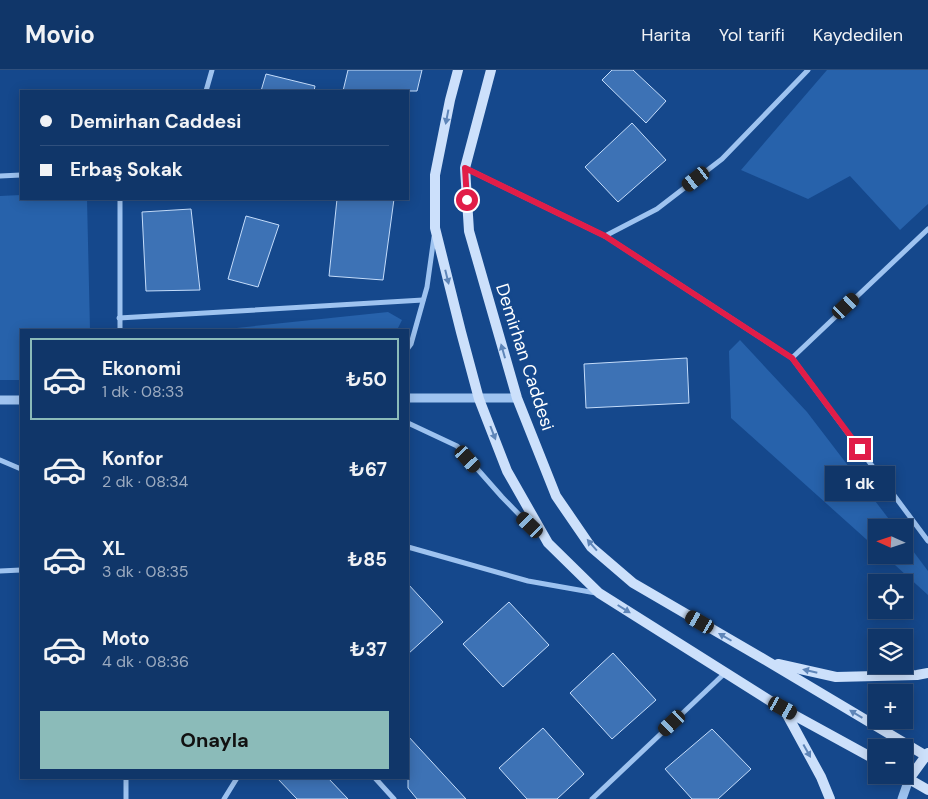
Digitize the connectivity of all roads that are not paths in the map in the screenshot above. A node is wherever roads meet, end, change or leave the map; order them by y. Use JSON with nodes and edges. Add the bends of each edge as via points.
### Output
{"nodes":[{"id":1,"x":212,"y":70,"type":"edge"},
{"id":2,"x":458,"y":70,"type":"edge"},
{"id":3,"x":491,"y":70,"type":"edge"},
{"id":4,"x":808,"y":70,"type":"edge"},
{"id":5,"x":206,"y":90,"type":"edge"},
{"id":6,"x":465,"y":168,"type":"junction"},
{"id":7,"x":20,"y":175,"type":"edge"},
{"id":8,"x":0,"y":176,"type":"edge"},
{"id":9,"x":120,"y":200,"type":"edge"},
{"id":10,"x":435,"y":228,"type":"junction"},
{"id":11,"x":928,"y":229,"type":"edge"},
{"id":12,"x":605,"y":236,"type":"junction"},
{"id":13,"x":423,"y":300,"type":"junction"},
{"id":14,"x":119,"y":318,"type":"junction"},
{"id":15,"x":120,"y":329,"type":"edge"},
{"id":16,"x":409,"y":347,"type":"edge"},
{"id":17,"x":792,"y":358,"type":"junction"},
{"id":18,"x":409,"y":398,"type":"edge"},
{"id":19,"x":480,"y":398,"type":"junction"},
{"id":20,"x":517,"y":398,"type":"junction"},
{"id":21,"x":0,"y":400,"type":"edge"},
{"id":22,"x":20,"y":400,"type":"edge"},
{"id":23,"x":409,"y":423,"type":"edge"},
{"id":24,"x":0,"y":460,"type":"edge"},
{"id":25,"x":20,"y":469,"type":"edge"},
{"id":26,"x":928,"y":541,"type":"edge"},
{"id":27,"x":548,"y":543,"type":"junction"},
{"id":28,"x":409,"y":547,"type":"edge"},
{"id":29,"x":0,"y":570,"type":"edge"},
{"id":30,"x":20,"y":570,"type":"edge"},
{"id":31,"x":599,"y":593,"type":"junction"},
{"id":32,"x":767,"y":661,"type":"junction"},
{"id":33,"x":726,"y":672,"type":"junction"},
{"id":34,"x":928,"y":673,"type":"edge"},
{"id":35,"x":783,"y":708,"type":"junction"},
{"id":36,"x":927,"y":755,"type":"edge"},
{"id":37,"x":868,"y":756,"type":"edge"},
{"id":38,"x":913,"y":770,"type":"edge"},
{"id":39,"x":126,"y":779,"type":"edge"},
{"id":40,"x":236,"y":779,"type":"edge"},
{"id":41,"x":376,"y":779,"type":"edge"},
{"id":42,"x":913,"y":781,"type":"edge"},
{"id":43,"x":905,"y":784,"type":"edge"},
{"id":44,"x":928,"y":790,"type":"edge"},
{"id":45,"x":126,"y":799,"type":"edge"},
{"id":46,"x":224,"y":799,"type":"edge"},
{"id":47,"x":394,"y":799,"type":"edge"},
{"id":48,"x":592,"y":799,"type":"edge"},
{"id":49,"x":830,"y":799,"type":"edge"},
{"id":50,"x":902,"y":799,"type":"edge"}],
"edges":[{"from":1,"to":5,"type":"street"},
{"from":2,"to":10,"type":"main road","one_way":true,"via":[[436,176]]},
{"from":3,"to":6,"type":"main road","name":"Demirhan Caddesi"},
{"from":4,"to":12,"type":"street","via":[[722,159],[656,209]]},
{"from":6,"to":12,"type":"street"},
{"from":20,"to":6,"type":"main road","name":"Demirhan Caddesi","one_way":true,"via":[[470,231]]},
{"from":7,"to":8,"type":"street"},
{"from":9,"to":14,"type":"street"},
{"from":10,"to":13,"type":"street"},
{"from":10,"to":19,"type":"main road","one_way":true},
{"from":11,"to":17,"type":"street"},
{"from":12,"to":17,"type":"street"},
{"from":13,"to":14,"type":"street"},
{"from":13,"to":16,"type":"street"},
{"from":14,"to":15,"type":"street"},
{"from":17,"to":26,"type":"street"},
{"from":18,"to":19,"type":"street"},
{"from":19,"to":20,"type":"street"},
{"from":19,"to":27,"type":"main road","one_way":true,"via":[[507,471]]},
{"from":32,"to":20,"type":"main road","name":"Demirhan Caddesi","one_way":true,"via":[[633,583],[592,547],[556,496]]},
{"from":21,"to":22,"type":"street"},
{"from":23,"to":27,"type":"street","via":[[457,446]]},
{"from":24,"to":25,"type":"street"},
{"from":27,"to":31,"type":"main road"},
{"from":28,"to":31,"type":"street","via":[[528,581]]},
{"from":29,"to":30,"type":"street"},
{"from":31,"to":33,"type":"main road","one_way":true},
{"from":34,"to":32,"type":"main road","one_way":true,"via":[[836,677]]},
{"from":36,"to":32,"type":"main road","name":"Demirhan Caddesi","one_way":true},
{"from":33,"to":35,"type":"main road"},
{"from":33,"to":48,"type":"street"},
{"from":35,"to":37,"type":"main road"},
{"from":35,"to":49,"type":"main road","one_way":true},
{"from":36,"to":38,"type":"main road"},
{"from":39,"to":45,"type":"street"},
{"from":40,"to":46,"type":"street"},
{"from":41,"to":47,"type":"street"},
{"from":42,"to":44,"type":"main road"},
{"from":43,"to":50,"type":"street"}]}
